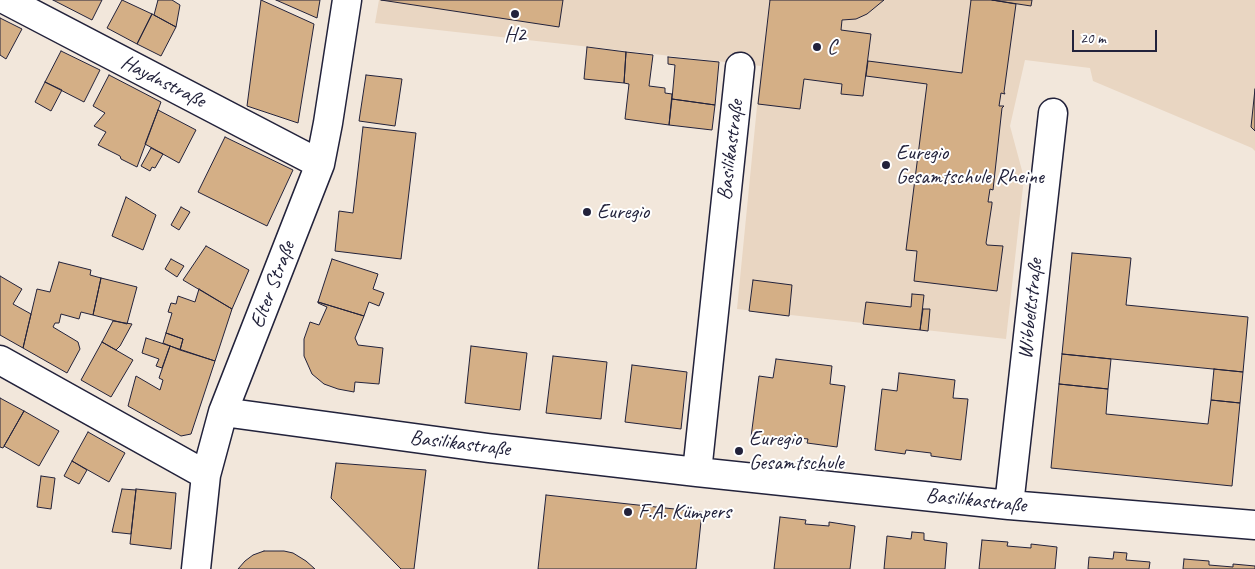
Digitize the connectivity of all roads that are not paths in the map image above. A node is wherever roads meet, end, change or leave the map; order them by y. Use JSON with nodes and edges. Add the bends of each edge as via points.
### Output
{"nodes":[{"id":1,"x":6,"y":0,"type":"edge"},
{"id":2,"x":347,"y":0,"type":"edge"},
{"id":3,"x":740,"y":67,"type":"dead end"},
{"id":4,"x":1053,"y":113,"type":"dead end"},
{"id":5,"x":320,"y":164,"type":"junction"},
{"id":6,"x":0,"y":360,"type":"edge"},
{"id":7,"x":223,"y":412,"type":"junction"},
{"id":8,"x":697,"y":472,"type":"junction"},
{"id":9,"x":206,"y":475,"type":"junction"},
{"id":10,"x":1009,"y":505,"type":"junction"},
{"id":11,"x":1254,"y":518,"type":"edge"},
{"id":12,"x":196,"y":569,"type":"edge"}],
"edges":[{"from":1,"to":5,"type":"street","name":"Haydnstraße"},
{"from":2,"to":5,"type":"street","name":"Elter Straße"},
{"from":3,"to":8,"type":"street","name":"Basilikastraße"},
{"from":4,"to":10,"type":"street","name":"Wibbeltstraße"},
{"from":5,"to":7,"type":"street","name":"Elter Straße"},
{"from":6,"to":9,"type":"street"},
{"from":7,"to":8,"type":"street","name":"Basilikastraße"},
{"from":7,"to":9,"type":"street","name":"Elter Straße"},
{"from":8,"to":10,"type":"street","name":"Basilikastraße"},
{"from":9,"to":12,"type":"street","name":"Elter Straße"},
{"from":10,"to":11,"type":"street","name":"Basilikastraße"}]}
